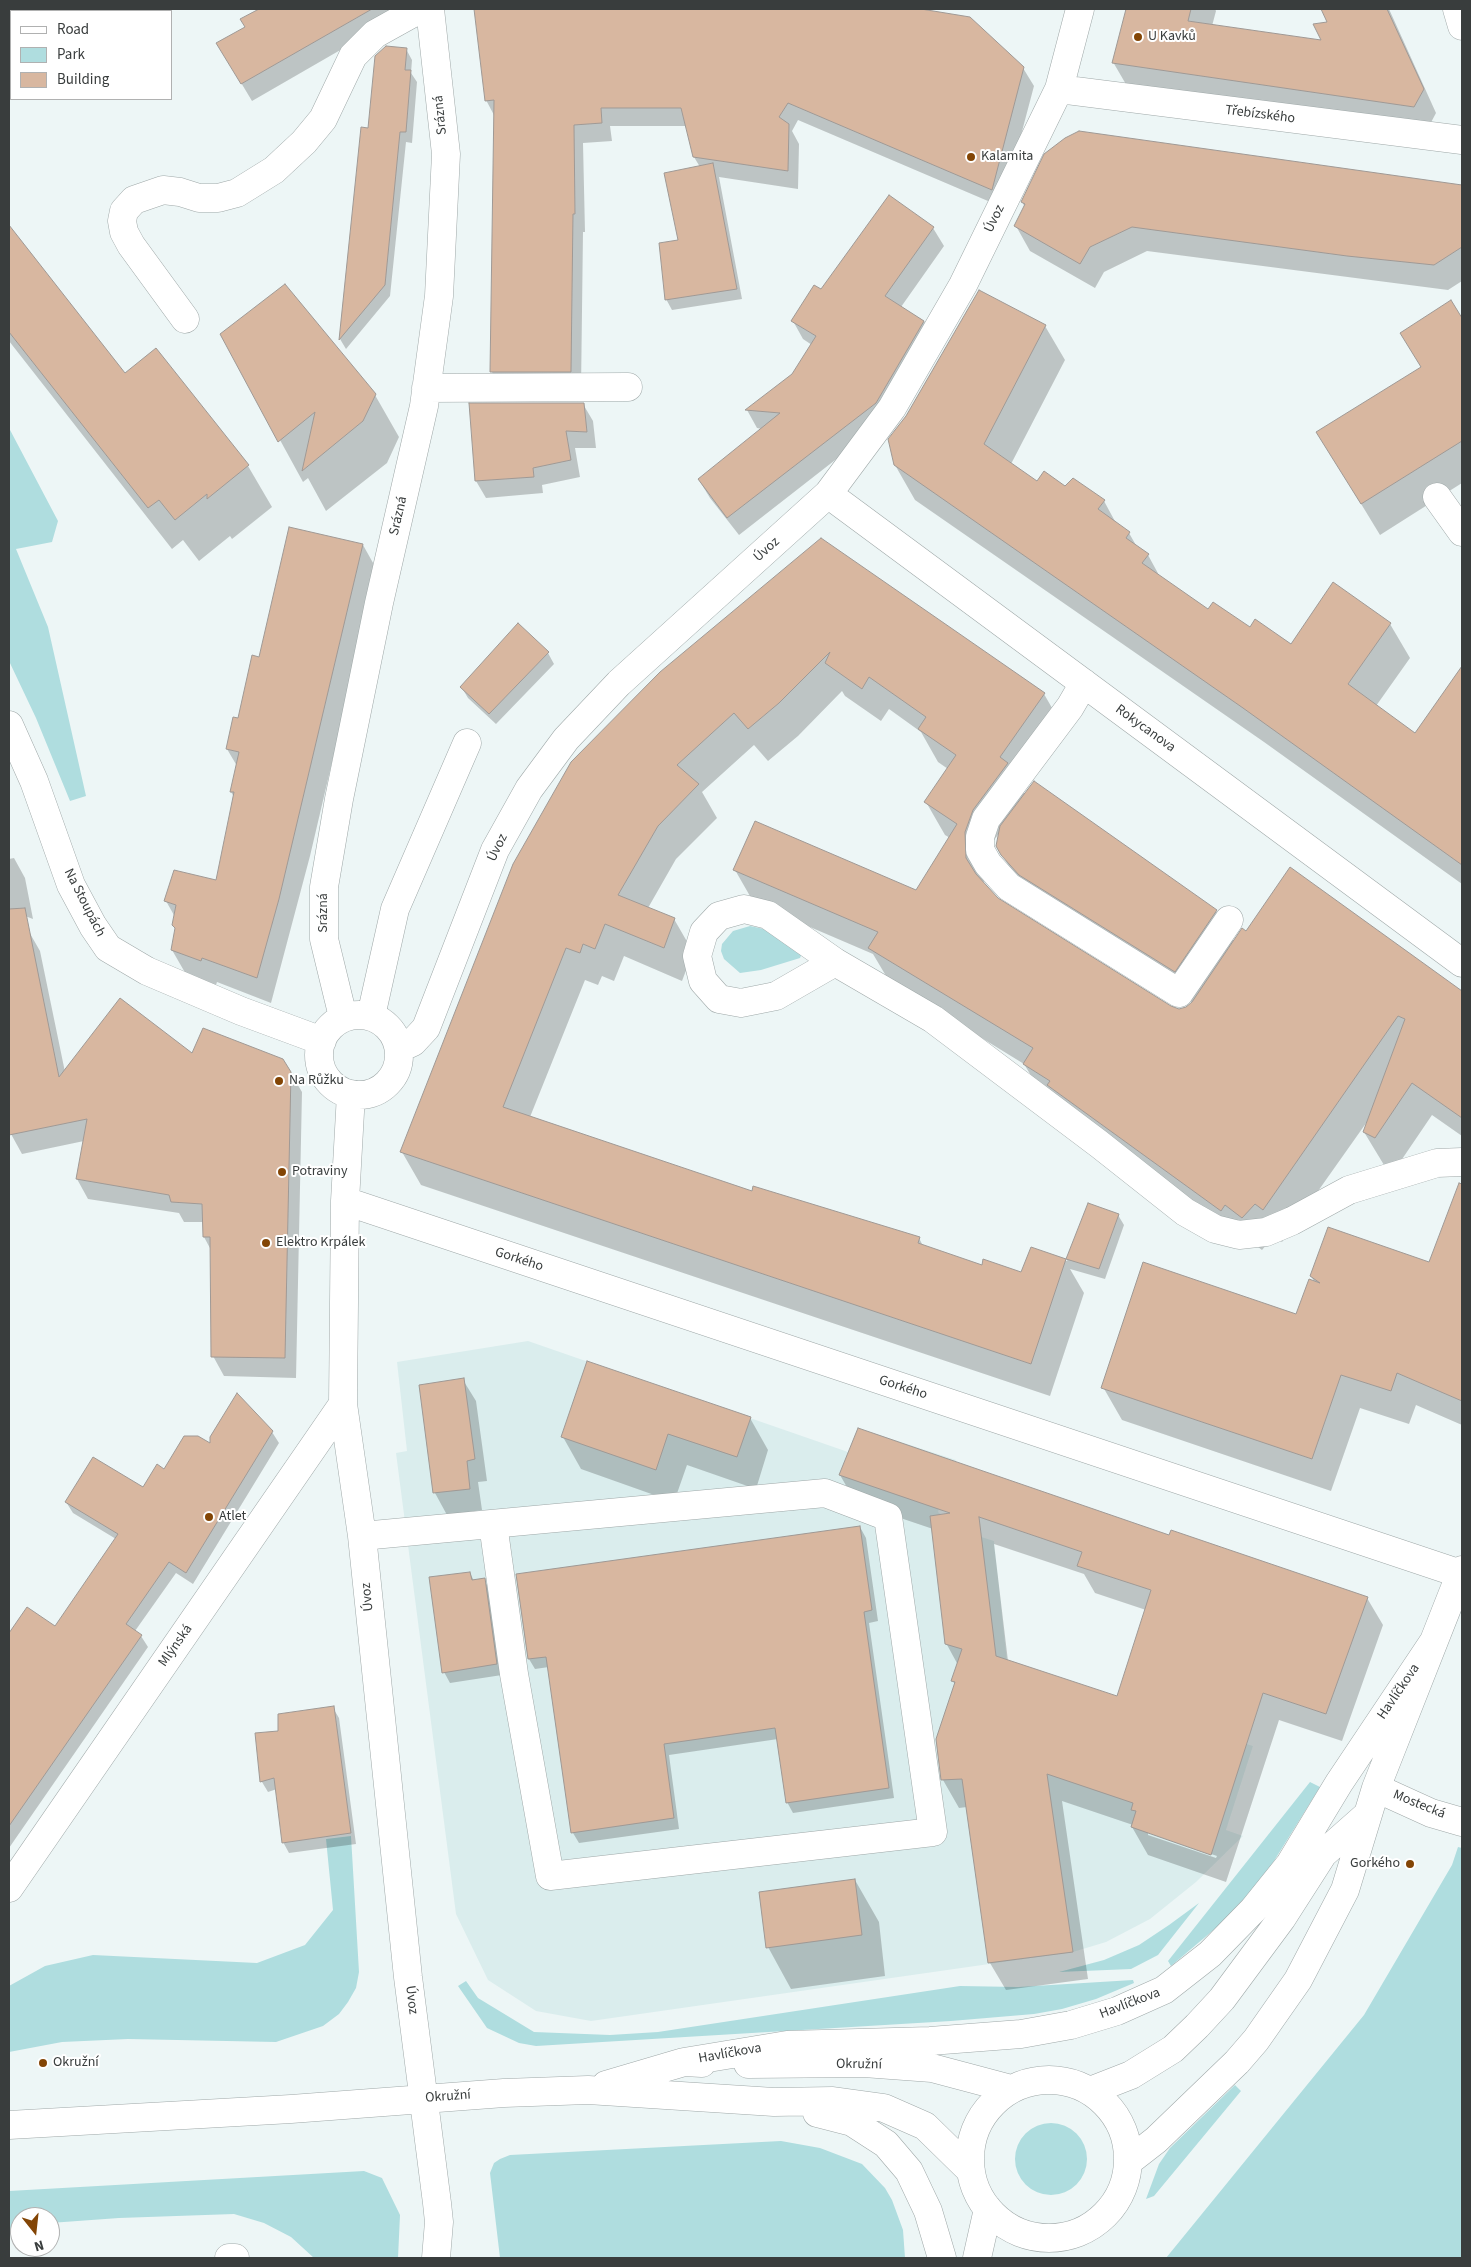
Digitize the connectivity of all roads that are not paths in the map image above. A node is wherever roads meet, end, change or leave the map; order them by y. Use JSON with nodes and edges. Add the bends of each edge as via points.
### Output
{"nodes":[{"id":1,"x":425,"y":9,"type":"edge"},
{"id":2,"x":430,"y":9,"type":"edge"},
{"id":3,"x":1080,"y":9,"type":"edge"},
{"id":4,"x":1457,"y":9,"type":"edge"},
{"id":5,"x":1462,"y":26,"type":"edge"},
{"id":6,"x":1059,"y":89,"type":"junction"},
{"id":7,"x":1462,"y":140,"type":"edge"},
{"id":8,"x":185,"y":319,"type":"dead end"},
{"id":9,"x":628,"y":387,"type":"dead end"},
{"id":10,"x":426,"y":388,"type":"junction"},
{"id":11,"x":828,"y":494,"type":"junction"},
{"id":12,"x":1437,"y":497,"type":"dead end"},
{"id":13,"x":1462,"y":532,"type":"edge"},
{"id":14,"x":1084,"y":683,"type":"junction"},
{"id":15,"x":9,"y":724,"type":"edge"},
{"id":16,"x":467,"y":743,"type":"dead end"},
{"id":17,"x":1229,"y":920,"type":"dead end"},
{"id":18,"x":835,"y":962,"type":"junction"},
{"id":19,"x":1462,"y":962,"type":"edge"},
{"id":20,"x":372,"y":1016,"type":"junction"},
{"id":21,"x":343,"y":1018,"type":"junction"},
{"id":22,"x":322,"y":1041,"type":"junction"},
{"id":23,"x":400,"y":1048,"type":"junction"},
{"id":24,"x":351,"y":1094,"type":"junction"},
{"id":25,"x":1462,"y":1162,"type":"edge"},
{"id":26,"x":345,"y":1201,"type":"junction"},
{"id":27,"x":343,"y":1404,"type":"junction"},
{"id":28,"x":493,"y":1524,"type":"junction"},
{"id":29,"x":362,"y":1536,"type":"junction"},
{"id":30,"x":1461,"y":1572,"type":"edge"},
{"id":31,"x":1434,"y":1641,"type":"junction"},
{"id":32,"x":1376,"y":1788,"type":"junction"},
{"id":33,"x":1366,"y":1816,"type":"junction"},
{"id":34,"x":1462,"y":1822,"type":"edge"},
{"id":35,"x":9,"y":1888,"type":"edge"},
{"id":36,"x":684,"y":2062,"type":"junction"},
{"id":37,"x":1011,"y":2089,"type":"junction"},
{"id":38,"x":588,"y":2090,"type":"junction"},
{"id":39,"x":1090,"y":2091,"type":"junction"},
{"id":40,"x":424,"y":2098,"type":"junction"},
{"id":41,"x":774,"y":2102,"type":"junction"},
{"id":42,"x":9,"y":2124,"type":"edge"},
{"id":43,"x":1129,"y":2161,"type":"junction"},
{"id":44,"x":971,"y":2171,"type":"junction"},
{"id":45,"x":988,"y":2209,"type":"junction"},
{"id":46,"x":1055,"y":2248,"type":"edge"},
{"id":47,"x":229,"y":2258,"type":"edge"},
{"id":48,"x":235,"y":2258,"type":"edge"},
{"id":49,"x":436,"y":2258,"type":"edge"},
{"id":50,"x":942,"y":2258,"type":"edge"},
{"id":51,"x":978,"y":2258,"type":"edge"}],
"edges":[{"from":1,"to":8,"type":"street","via":[[375,34],[353,56],[323,119],[274,170],[237,193],[199,198],[163,190],[134,200],[124,211],[122,221],[130,245]]},
{"from":2,"to":10,"type":"street","name":"Srázná","via":[[446,154],[439,296]]},
{"from":3,"to":6,"type":"street","name":"Úvoz"},
{"from":4,"to":5,"type":"street"},
{"from":6,"to":7,"type":"street","name":"Třebízského"},
{"from":6,"to":11,"type":"street","name":"Úvoz","via":[[963,286],[892,408]]},
{"from":9,"to":10,"type":"street"},
{"from":10,"to":21,"type":"street","name":"Srázná","via":[[350,743],[324,887],[324,938]]},
{"from":11,"to":14,"type":"street","name":"Rokycanova"},
{"from":11,"to":23,"type":"street","name":"Úvoz","via":[[619,683],[566,739],[529,789],[495,850],[426,1028],[413,1042]]},
{"from":12,"to":13,"type":"street"},
{"from":14,"to":17,"type":"street","via":[[1070,707],[986,819],[980,850],[988,864],[1009,887],[1179,993]]},
{"from":14,"to":19,"type":"street","name":"Rokycanova"},
{"from":15,"to":22,"type":"street","name":"Na Stoupách","via":[[71,885],[108,948],[147,971],[240,1011]]},
{"from":16,"to":20,"type":"street","via":[[396,909]]},
{"from":18,"to":18,"type":"street","via":[[776,996],[741,1003],[719,998],[703,981],[697,956],[704,932],[719,916],[744,909],[768,915]]},
{"from":18,"to":25,"type":"street","via":[[933,1019],[1185,1212],[1215,1229],[1239,1236],[1266,1232],[1349,1190],[1437,1163]]},
{"from":20,"to":21,"type":"street"},
{"from":20,"to":23,"type":"street","via":[[390,1028]]},
{"from":21,"to":22,"type":"street","via":[[330,1027]]},
{"from":22,"to":24,"type":"street","via":[[319,1054],[321,1068],[333,1085]]},
{"from":23,"to":24,"type":"street","via":[[398,1067],[387,1083],[371,1093]]},
{"from":24,"to":26,"type":"street","name":"Úvoz"},
{"from":26,"to":27,"type":"street","name":"Úvoz"},
{"from":26,"to":30,"type":"street","name":"Gorkého"},
{"from":27,"to":29,"type":"street","name":"Úvoz"},
{"from":27,"to":35,"type":"street","name":"Mlýnská"},
{"from":28,"to":28,"type":"street","via":[[825,1494],[888,1517],[933,1832],[550,1876],[514,1674]]},
{"from":28,"to":29,"type":"street"},
{"from":29,"to":40,"type":"street","name":"Úvoz","via":[[408,1977]]},
{"from":30,"to":31,"type":"street","name":"Havlíčkova"},
{"from":31,"to":32,"type":"street","name":"Havlíčkova"},
{"from":31,"to":36,"type":"street","name":"Havlíčkova","via":[[1339,1783],[1290,1864],[1253,1910],[1210,1954],[1164,1990],[1117,2011],[1021,2034],[930,2041],[787,2045]]},
{"from":32,"to":33,"type":"street","name":"Havlíčkova"},
{"from":32,"to":34,"type":"street","name":"Mostecká","via":[[1431,1813]]},
{"from":33,"to":39,"type":"street","name":"Havlíčkova","via":[[1323,1854],[1282,1918],[1222,1999],[1196,2026],[1172,2049],[1131,2075]]},
{"from":33,"to":43,"type":"street","name":"Havlíčkova","via":[[1345,1890],[1298,1980],[1237,2062],[1156,2140]]},
{"from":36,"to":37,"type":"street","name":"Okružní","via":[[864,2063],[932,2068]]},
{"from":36,"to":38,"type":"street","name":"Okružní"},
{"from":37,"to":39,"type":"street","via":[[1037,2080],[1051,2080],[1065,2081]]},
{"from":37,"to":44,"type":"street","via":[[989,2107],[982,2118],[972,2144]]},
{"from":38,"to":40,"type":"street","name":"Okružní"},
{"from":38,"to":41,"type":"street","name":"Okružní"},
{"from":39,"to":43,"type":"street","via":[[1119,2121]]},
{"from":40,"to":42,"type":"street","name":"Okružní","via":[[291,2109]]},
{"from":40,"to":49,"type":"street","name":"Úvoz","via":[[439,2222]]},
{"from":41,"to":44,"type":"street","name":"Okružní","via":[[834,2101],[884,2108],[925,2126]]},
{"from":41,"to":50,"type":"street","via":[[852,2122],[886,2144],[913,2179],[928,2211]]},
{"from":43,"to":46,"type":"street","via":[[1123,2188],[1109,2212]]},
{"from":44,"to":45,"type":"street","via":[[974,2185]]},
{"from":45,"to":46,"type":"street","via":[[1008,2227]]},
{"from":45,"to":51,"type":"street"},
{"from":47,"to":48,"type":"street"}]}
